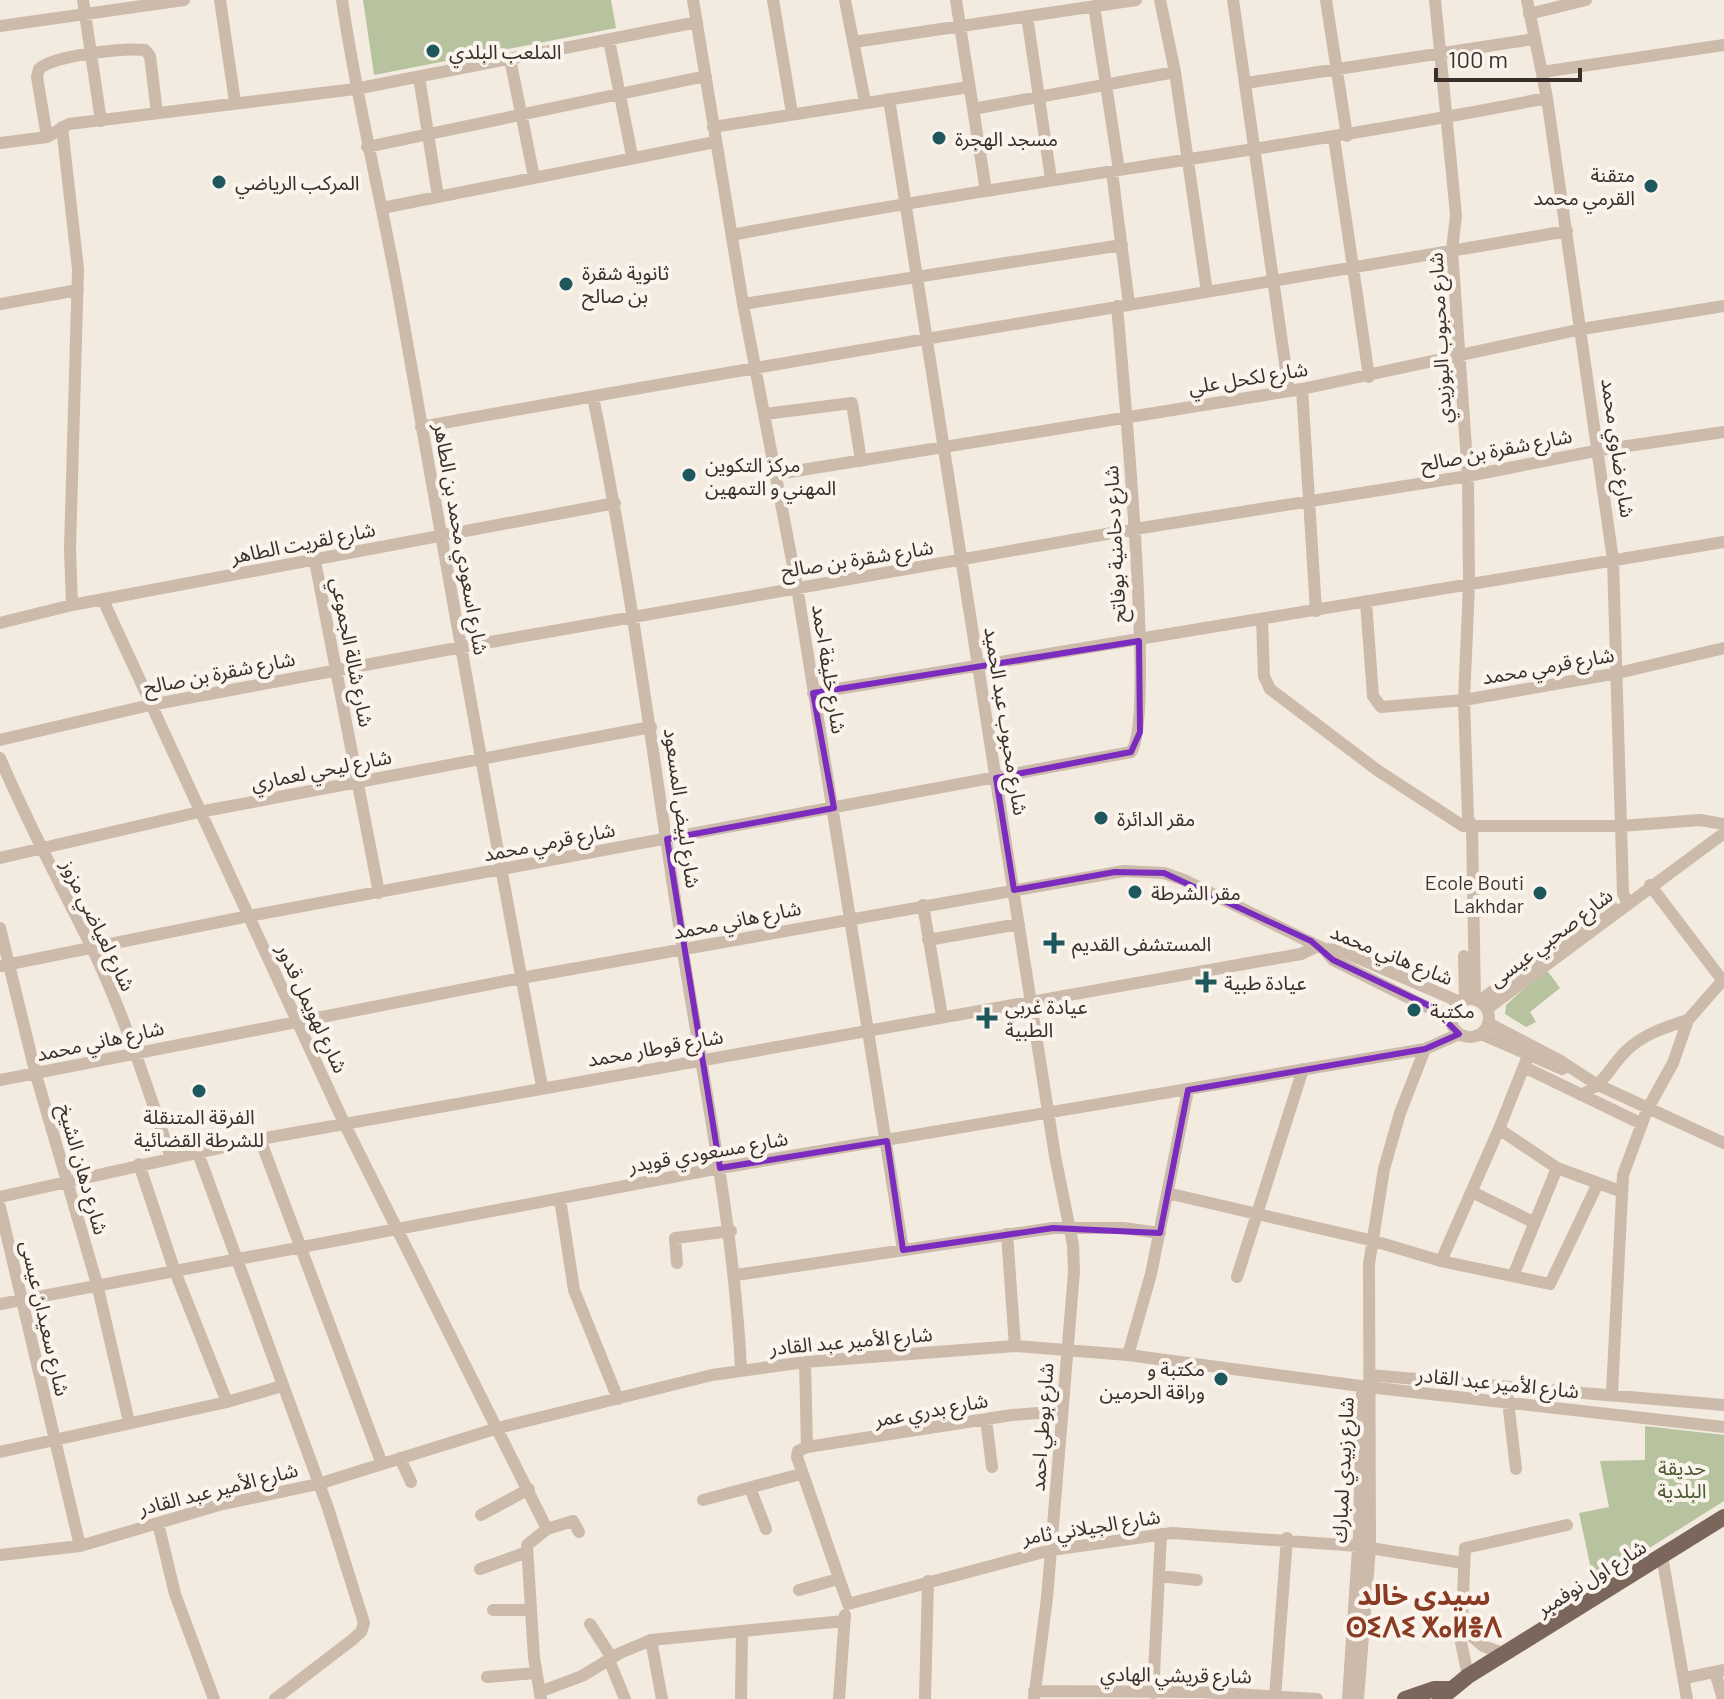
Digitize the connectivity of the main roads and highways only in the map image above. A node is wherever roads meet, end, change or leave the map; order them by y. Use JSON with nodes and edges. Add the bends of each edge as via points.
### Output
{"nodes":[{"id":1,"x":1724,"y":1517,"type":"edge"},
{"id":2,"x":1445,"y":1694,"type":"edge"},
{"id":3,"x":1405,"y":1699,"type":"edge"}],
"edges":[{"from":1,"to":2,"type":"main road","name":"شارع اول نوفمبر"},
{"from":2,"to":3,"type":"main road","via":[[1434,1689]]}]}
